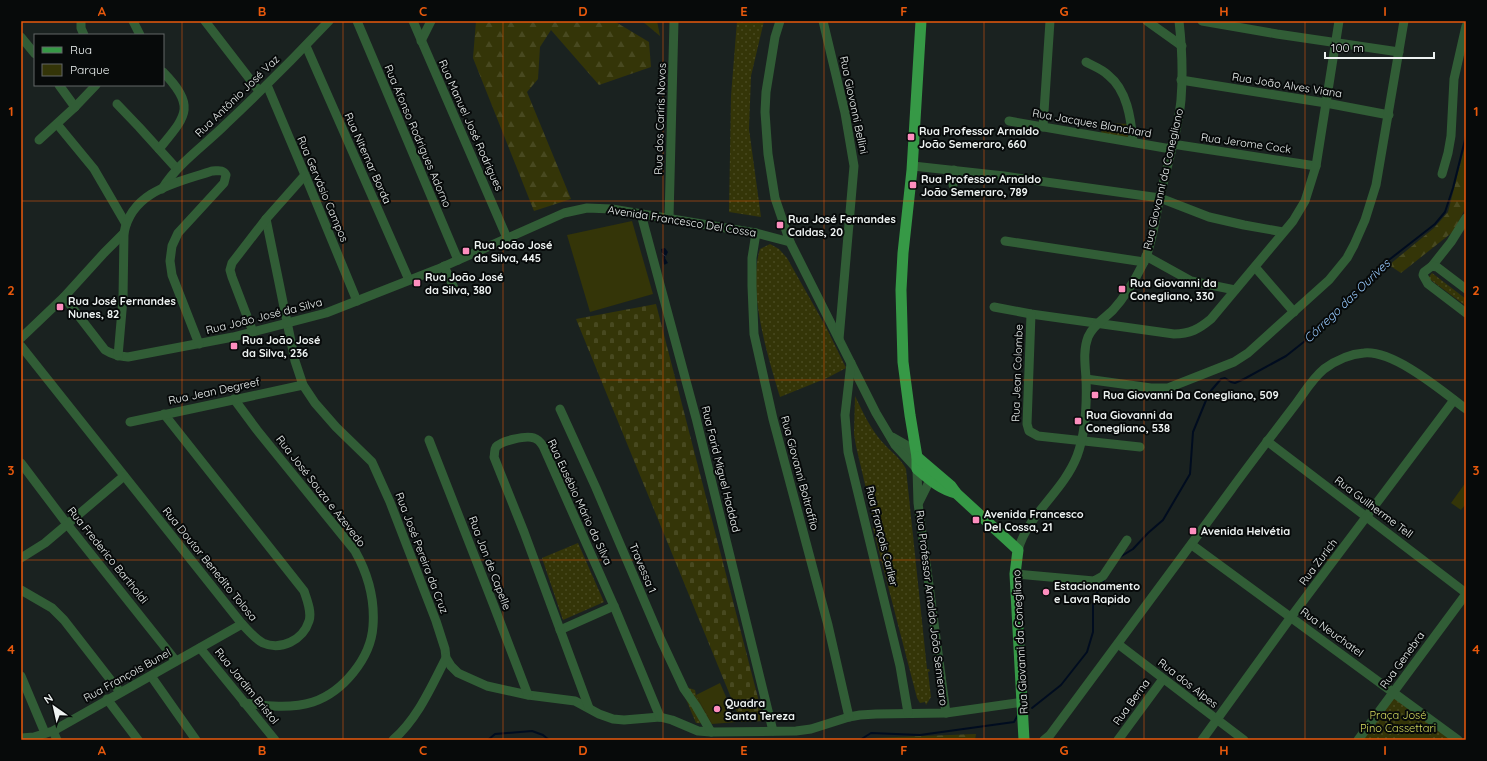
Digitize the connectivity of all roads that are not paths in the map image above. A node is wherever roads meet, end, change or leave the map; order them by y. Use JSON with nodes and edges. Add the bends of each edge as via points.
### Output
{"nodes":[{"id":1,"x":81,"y":21,"type":"edge"},
{"id":2,"x":133,"y":21,"type":"edge"},
{"id":3,"x":205,"y":21,"type":"edge"},
{"id":4,"x":329,"y":21,"type":"edge"},
{"id":5,"x":357,"y":21,"type":"edge"},
{"id":6,"x":413,"y":21,"type":"edge"},
{"id":7,"x":431,"y":21,"type":"edge"},
{"id":8,"x":674,"y":21,"type":"edge"},
{"id":9,"x":780,"y":21,"type":"edge"},
{"id":10,"x":823,"y":21,"type":"edge"},
{"id":11,"x":921,"y":21,"type":"edge"},
{"id":12,"x":1050,"y":21,"type":"edge"},
{"id":13,"x":1147,"y":21,"type":"edge"},
{"id":14,"x":1179,"y":21,"type":"edge"},
{"id":15,"x":1202,"y":21,"type":"edge"},
{"id":16,"x":1339,"y":21,"type":"edge"},
{"id":17,"x":1404,"y":21,"type":"edge"},
{"id":18,"x":1466,"y":26,"type":"edge"},
{"id":19,"x":84,"y":34,"type":"edge"},
{"id":20,"x":140,"y":34,"type":"edge"},
{"id":21,"x":21,"y":37,"type":"edge"},
{"id":22,"x":421,"y":41,"type":"junction"},
{"id":23,"x":1335,"y":42,"type":"junction"},
{"id":24,"x":306,"y":46,"type":"junction"},
{"id":25,"x":1182,"y":46,"type":"junction"},
{"id":26,"x":1399,"y":52,"type":"junction"},
{"id":27,"x":34,"y":53,"type":"edge"},
{"id":28,"x":1086,"y":62,"type":"dead end"},
{"id":29,"x":164,"y":73,"type":"edge"},
{"id":30,"x":1181,"y":80,"type":"junction"},
{"id":31,"x":60,"y":86,"type":"edge"},
{"id":32,"x":95,"y":86,"type":"edge"},
{"id":33,"x":263,"y":88,"type":"junction"},
{"id":34,"x":1326,"y":103,"type":"junction"},
{"id":35,"x":117,"y":104,"type":"dead end"},
{"id":36,"x":75,"y":107,"type":"junction"},
{"id":37,"x":1389,"y":115,"type":"junction"},
{"id":38,"x":1009,"y":122,"type":"dead end"},
{"id":39,"x":57,"y":124,"type":"junction"},
{"id":40,"x":1043,"y":127,"type":"junction"},
{"id":41,"x":39,"y":140,"type":"dead end"},
{"id":42,"x":1133,"y":142,"type":"junction"},
{"id":43,"x":1172,"y":146,"type":"junction"},
{"id":44,"x":159,"y":149,"type":"junction"},
{"id":45,"x":913,"y":166,"type":"junction"},
{"id":46,"x":1316,"y":166,"type":"junction"},
{"id":47,"x":177,"y":169,"type":"junction"},
{"id":48,"x":954,"y":170,"type":"junction"},
{"id":49,"x":1442,"y":174,"type":"dead end"},
{"id":50,"x":305,"y":175,"type":"junction"},
{"id":51,"x":953,"y":185,"type":"dead end"},
{"id":52,"x":162,"y":189,"type":"junction"},
{"id":53,"x":1160,"y":198,"type":"junction"},
{"id":54,"x":641,"y":214,"type":"junction"},
{"id":55,"x":669,"y":218,"type":"junction"},
{"id":56,"x":1466,"y":218,"type":"edge"},
{"id":57,"x":266,"y":219,"type":"junction"},
{"id":58,"x":126,"y":224,"type":"junction"},
{"id":59,"x":1283,"y":232,"type":"junction"},
{"id":60,"x":124,"y":233,"type":"junction"},
{"id":61,"x":756,"y":233,"type":"junction"},
{"id":62,"x":507,"y":238,"type":"junction"},
{"id":63,"x":1005,"y":241,"type":"dead end"},
{"id":64,"x":790,"y":242,"type":"junction"},
{"id":65,"x":1145,"y":259,"type":"junction"},
{"id":66,"x":458,"y":260,"type":"junction"},
{"id":67,"x":444,"y":266,"type":"junction"},
{"id":68,"x":1432,"y":266,"type":"junction"},
{"id":69,"x":1255,"y":267,"type":"junction"},
{"id":70,"x":409,"y":280,"type":"junction"},
{"id":71,"x":454,"y":288,"type":"dead end"},
{"id":72,"x":1466,"y":289,"type":"edge"},
{"id":73,"x":1235,"y":290,"type":"junction"},
{"id":74,"x":64,"y":297,"type":"junction"},
{"id":75,"x":356,"y":301,"type":"junction"},
{"id":76,"x":994,"y":307,"type":"dead end"},
{"id":77,"x":1294,"y":312,"type":"junction"},
{"id":78,"x":1466,"y":313,"type":"edge"},
{"id":79,"x":1031,"y":314,"type":"junction"},
{"id":80,"x":288,"y":324,"type":"junction"},
{"id":81,"x":1097,"y":324,"type":"junction"},
{"id":82,"x":253,"y":332,"type":"junction"},
{"id":83,"x":21,"y":338,"type":"edge"},
{"id":84,"x":838,"y":339,"type":"junction"},
{"id":85,"x":199,"y":344,"type":"junction"},
{"id":86,"x":21,"y":346,"type":"edge"},
{"id":87,"x":118,"y":356,"type":"junction"},
{"id":88,"x":851,"y":363,"type":"junction"},
{"id":89,"x":1086,"y":379,"type":"junction"},
{"id":90,"x":303,"y":385,"type":"junction"},
{"id":91,"x":234,"y":399,"type":"junction"},
{"id":92,"x":1454,"y":400,"type":"junction"},
{"id":93,"x":560,"y":409,"type":"dead end"},
{"id":94,"x":1466,"y":409,"type":"edge"},
{"id":95,"x":164,"y":414,"type":"junction"},
{"id":96,"x":130,"y":422,"type":"dead end"},
{"id":97,"x":890,"y":436,"type":"junction"},
{"id":98,"x":429,"y":440,"type":"dead end"},
{"id":99,"x":1081,"y":440,"type":"junction"},
{"id":100,"x":1267,"y":441,"type":"junction"},
{"id":101,"x":1140,"y":446,"type":"dead end"},
{"id":102,"x":917,"y":457,"type":"junction"},
{"id":103,"x":21,"y":464,"type":"edge"},
{"id":104,"x":918,"y":469,"type":"junction"},
{"id":105,"x":931,"y":475,"type":"junction"},
{"id":106,"x":124,"y":476,"type":"junction"},
{"id":107,"x":918,"y":503,"type":"junction"},
{"id":108,"x":1367,"y":516,"type":"junction"},
{"id":109,"x":67,"y":524,"type":"junction"},
{"id":110,"x":1127,"y":540,"type":"dead end"},
{"id":111,"x":1192,"y":545,"type":"junction"},
{"id":112,"x":1018,"y":550,"type":"junction"},
{"id":113,"x":21,"y":558,"type":"edge"},
{"id":114,"x":1015,"y":574,"type":"junction"},
{"id":115,"x":21,"y":590,"type":"edge"},
{"id":116,"x":1466,"y":594,"type":"edge"},
{"id":117,"x":614,"y":606,"type":"junction"},
{"id":118,"x":1292,"y":617,"type":"junction"},
{"id":119,"x":242,"y":624,"type":"junction"},
{"id":120,"x":560,"y":630,"type":"junction"},
{"id":121,"x":1118,"y":644,"type":"junction"},
{"id":122,"x":200,"y":648,"type":"junction"},
{"id":123,"x":446,"y":658,"type":"junction"},
{"id":124,"x":176,"y":661,"type":"junction"},
{"id":125,"x":21,"y":676,"type":"edge"},
{"id":126,"x":151,"y":676,"type":"junction"},
{"id":127,"x":1163,"y":679,"type":"junction"},
{"id":128,"x":120,"y":692,"type":"junction"},
{"id":129,"x":1393,"y":692,"type":"junction"},
{"id":130,"x":528,"y":695,"type":"junction"},
{"id":131,"x":107,"y":699,"type":"junction"},
{"id":132,"x":1023,"y":702,"type":"junction"},
{"id":133,"x":244,"y":703,"type":"junction"},
{"id":134,"x":589,"y":708,"type":"junction"},
{"id":135,"x":908,"y":713,"type":"junction"},
{"id":136,"x":946,"y":713,"type":"junction"},
{"id":137,"x":660,"y":717,"type":"junction"},
{"id":138,"x":849,"y":717,"type":"junction"},
{"id":139,"x":1217,"y":720,"type":"junction"},
{"id":140,"x":773,"y":731,"type":"junction"},
{"id":141,"x":49,"y":732,"type":"junction"},
{"id":142,"x":711,"y":732,"type":"junction"},
{"id":143,"x":1025,"y":737,"type":"edge"},
{"id":144,"x":21,"y":738,"type":"edge"},
{"id":145,"x":1047,"y":738,"type":"edge"},
{"id":146,"x":57,"y":740,"type":"edge"},
{"id":147,"x":138,"y":740,"type":"edge"},
{"id":148,"x":196,"y":740,"type":"edge"},
{"id":149,"x":275,"y":740,"type":"edge"},
{"id":150,"x":393,"y":740,"type":"edge"},
{"id":151,"x":1118,"y":740,"type":"edge"},
{"id":152,"x":1202,"y":740,"type":"edge"},
{"id":153,"x":1244,"y":740,"type":"edge"},
{"id":154,"x":1358,"y":740,"type":"edge"},
{"id":155,"x":1458,"y":740,"type":"edge"}],
"edges":[{"from":1,"to":19,"type":"street"},
{"from":2,"to":20,"type":"street"},
{"from":3,"to":33,"type":"street","name":"Rua Gervásio Campos"},
{"from":4,"to":24,"type":"street","name":"Rua Antônio José Vaz"},
{"from":5,"to":66,"type":"street","name":"Rua Afonso Rodrigues Adorno"},
{"from":6,"to":22,"type":"street","name":"Rua Manuel José Rodrigues"},
{"from":7,"to":22,"type":"street"},
{"from":8,"to":55,"type":"street","name":"Rua dos Cariris Novos"},
{"from":9,"to":64,"type":"street","via":[[768,79],[765,112],[772,183]]},
{"from":10,"to":84,"type":"street","name":"Rua Giovanni Bellini","via":[[845,113],[854,166]]},
{"from":11,"to":45,"type":"main road","name":"Rua Professor Arnaldo João Semeraro"},
{"from":12,"to":40,"type":"street"},
{"from":13,"to":25,"type":"street"},
{"from":14,"to":25,"type":"street","name":"Rua Giovanni da Conegliano"},
{"from":15,"to":23,"type":"street"},
{"from":16,"to":23,"type":"street"},
{"from":17,"to":26,"type":"street"},
{"from":18,"to":49,"type":"street","via":[[1452,89],[1451,136]]},
{"from":21,"to":27,"type":"street"},
{"from":22,"to":62,"type":"street","name":"Rua Manuel José Rodrigues"},
{"from":23,"to":26,"type":"street"},
{"from":23,"to":34,"type":"street"},
{"from":24,"to":33,"type":"street","name":"Rua Antônio José Vaz"},
{"from":24,"to":70,"type":"street","name":"Rua Nitemar Borda"},
{"from":25,"to":30,"type":"street","name":"Rua Giovanni da Conegliano"},
{"from":26,"to":37,"type":"street"},
{"from":28,"to":42,"type":"street","via":[[1107,74],[1120,88],[1128,112]]},
{"from":29,"to":44,"type":"street","via":[[182,95],[185,109],[179,124]]},
{"from":30,"to":34,"type":"street","name":"Rua João Alves Viana"},
{"from":30,"to":43,"type":"street","name":"Rua Giovanni da Conegliano","via":[[1181,100]]},
{"from":31,"to":36,"type":"street"},
{"from":32,"to":36,"type":"street"},
{"from":33,"to":47,"type":"street","name":"Rua Antônio José Vaz"},
{"from":33,"to":50,"type":"street","name":"Rua Gervásio Campos"},
{"from":34,"to":37,"type":"street","name":"Rua João Alves Viana"},
{"from":34,"to":46,"type":"street"},
{"from":35,"to":44,"type":"street"},
{"from":36,"to":39,"type":"street"},
{"from":37,"to":77,"type":"street","via":[[1372,201],[1354,245],[1337,271]]},
{"from":38,"to":40,"type":"street","name":"Rua Jacques Blanchard"},
{"from":39,"to":41,"type":"street"},
{"from":39,"to":58,"type":"street","via":[[94,169]]},
{"from":40,"to":42,"type":"street","name":"Rua Jacques Blanchard"},
{"from":42,"to":43,"type":"street","name":"Rua Jacques Blanchard"},
{"from":43,"to":46,"type":"street","name":"Rua Jerome Cock"},
{"from":43,"to":53,"type":"street","name":"Rua Giovanni da Conegliano"},
{"from":44,"to":47,"type":"street"},
{"from":45,"to":48,"type":"street"},
{"from":45,"to":102,"type":"main road","name":"Rua Professor Arnaldo João Semeraro","via":[[903,253],[901,309],[903,362]]},
{"from":46,"to":59,"type":"street","via":[[1305,201]]},
{"from":47,"to":52,"type":"street","name":"Rua Antônio José Vaz"},
{"from":48,"to":51,"type":"street"},
{"from":48,"to":53,"type":"street"},
{"from":50,"to":57,"type":"street"},
{"from":50,"to":75,"type":"street","name":"Rua Gervásio Campos"},
{"from":52,"to":58,"type":"street","via":[[144,198],[136,206]]},
{"from":52,"to":85,"type":"street","via":[[212,171],[225,173],[227,178],[178,233],[172,246],[172,275]]},
{"from":53,"to":59,"type":"street","via":[[1209,217]]},
{"from":53,"to":65,"type":"street","name":"Rua Giovanni da Conegliano"},
{"from":54,"to":55,"type":"street","name":"Avenida Francesco Del Cossa"},
{"from":54,"to":62,"type":"street","name":"Avenida Francesco Del Cossa","via":[[612,208],[587,208],[564,213]]},
{"from":54,"to":140,"type":"street","name":"Rua Farid Miguel Haddad","via":[[696,418]]},
{"from":55,"to":61,"type":"street","name":"Avenida Francesco Del Cossa"},
{"from":56,"to":68,"type":"street"},
{"from":57,"to":80,"type":"street","name":"Rua José Pereira da Cruz"},
{"from":57,"to":82,"type":"street","via":[[240,251],[230,270]]},
{"from":58,"to":60,"type":"street"},
{"from":59,"to":69,"type":"street"},
{"from":60,"to":74,"type":"street"},
{"from":60,"to":87,"type":"street","via":[[123,298]]},
{"from":61,"to":64,"type":"street","name":"Avenida Francesco Del Cossa"},
{"from":61,"to":138,"type":"street","name":"Rua Giovanni Boltraffio","via":[[752,258],[754,334],[773,419],[828,625]]},
{"from":62,"to":66,"type":"street","name":"Rua João José da Silva"},
{"from":63,"to":65,"type":"street"},
{"from":64,"to":84,"type":"street"},
{"from":65,"to":73,"type":"street","via":[[1191,281]]},
{"from":65,"to":81,"type":"street","name":"Rua Giovanni da Conegliano","via":[[1127,292],[1113,310]]},
{"from":66,"to":67,"type":"street","name":"Rua João José da Silva"},
{"from":67,"to":70,"type":"street","name":"Rua João José da Silva"},
{"from":67,"to":71,"type":"street"},
{"from":68,"to":72,"type":"street","via":[[1442,270]]},
{"from":68,"to":78,"type":"street","via":[[1424,272],[1425,280]]},
{"from":69,"to":73,"type":"street"},
{"from":69,"to":77,"type":"street"},
{"from":70,"to":75,"type":"street","name":"Rua João José da Silva"},
{"from":73,"to":81,"type":"street","via":[[1211,319],[1189,333],[1174,334]]},
{"from":74,"to":83,"type":"street"},
{"from":74,"to":87,"type":"street","via":[[105,350]]},
{"from":75,"to":80,"type":"street","name":"Rua João José da Silva"},
{"from":76,"to":79,"type":"street"},
{"from":77,"to":89,"type":"street","via":[[1241,358],[1168,388]]},
{"from":79,"to":81,"type":"street"},
{"from":79,"to":99,"type":"street","name":"Rua Jean Colombe","via":[[1027,424],[1029,431],[1038,436]]},
{"from":80,"to":82,"type":"street","name":"Rua João José da Silva"},
{"from":80,"to":90,"type":"street","name":"Rua José Pereira da Cruz","via":[[295,361]]},
{"from":81,"to":89,"type":"street","name":"Rua Giovanni da Conegliano","via":[[1089,335],[1085,347]]},
{"from":82,"to":85,"type":"street","name":"Rua João José da Silva"},
{"from":84,"to":88,"type":"street"},
{"from":85,"to":87,"type":"street","name":"Rua João José da Silva"},
{"from":86,"to":106,"type":"street","name":"Rua Doutor Benedito Tolosa"},
{"from":88,"to":97,"type":"street"},
{"from":88,"to":135,"type":"street","name":"Rua François Carlier","via":[[846,415],[848,452],[900,666]]},
{"from":89,"to":99,"type":"street","name":"Rua Giovanni da Conegliano","via":[[1086,415]]},
{"from":90,"to":91,"type":"street","name":"Rua Jean Degreef"},
{"from":90,"to":123,"type":"street","name":"Rua José Pereira da Cruz","via":[[336,427],[372,462],[436,622]]},
{"from":91,"to":95,"type":"street","name":"Rua Jean Degreef"},
{"from":91,"to":133,"type":"street","name":"Rua José Souza e Azevedo","via":[[355,551],[370,586],[373,627],[369,643],[356,668],[339,687],[326,695],[302,705],[267,706]]},
{"from":92,"to":94,"type":"street"},
{"from":92,"to":100,"type":"street","via":[[1430,381],[1401,364],[1387,357],[1365,352],[1338,361],[1324,369]]},
{"from":92,"to":108,"type":"street","name":"Rua Zurich"},
{"from":93,"to":142,"type":"street","name":"Travessa 1","via":[[661,640],[684,689]]},
{"from":95,"to":96,"type":"street","name":"Rua Jean Degreef"},
{"from":95,"to":119,"type":"street","name":"Rua Doutor Benedito Tolosa","via":[[304,591],[309,621],[293,642],[280,646],[262,642]]},
{"from":97,"to":102,"type":"street"},
{"from":97,"to":104,"type":"street"},
{"from":98,"to":130,"type":"street","name":"Rua Jan de Capelle"},
{"from":99,"to":101,"type":"street"},
{"from":99,"to":112,"type":"street","name":"Rua Giovanni da Conegliano","via":[[1069,471],[1031,522]]},
{"from":100,"to":108,"type":"street","name":"Rua Guilherme Tell"},
{"from":100,"to":111,"type":"street"},
{"from":102,"to":104,"type":"main road","name":"Rua Professor Arnaldo João Semeraro"},
{"from":102,"to":105,"type":"main road"},
{"from":103,"to":109,"type":"street","name":"Rua Frederico Bartholdi"},
{"from":104,"to":105,"type":"main road"},
{"from":104,"to":107,"type":"street","name":"Rua Professor Arnaldo João Semeraro"},
{"from":105,"to":107,"type":"street","name":"Rua Professor Arnaldo João Semeraro"},
{"from":105,"to":112,"type":"main road","via":[[951,486],[956,494]]},
{"from":106,"to":109,"type":"street"},
{"from":106,"to":119,"type":"street","name":"Rua Doutor Benedito Tolosa"},
{"from":107,"to":136,"type":"street","name":"Rua Professor Arnaldo João Semeraro"},
{"from":108,"to":116,"type":"street","name":"Rua Guilherme Tell"},
{"from":108,"to":118,"type":"street","name":"Rua Zurich"},
{"from":109,"to":113,"type":"street"},
{"from":109,"to":124,"type":"street","name":"Rua Frederico Bartholdi"},
{"from":110,"to":114,"type":"street","via":[[1102,576],[1094,581]]},
{"from":111,"to":118,"type":"street","name":"Rua Neuchatel"},
{"from":111,"to":121,"type":"street"},
{"from":112,"to":114,"type":"main road","name":"Rua Giovanni da Conegliano"},
{"from":114,"to":132,"type":"main road","name":"Rua Giovanni da Conegliano"},
{"from":115,"to":128,"type":"street","via":[[52,608],[64,620]]},
{"from":116,"to":129,"type":"street","name":"Rua Genebra"},
{"from":117,"to":120,"type":"street"},
{"from":117,"to":120,"type":"street","name":"Rua Eusébio Mário da Silva","via":[[543,446],[535,438],[529,437],[503,443],[497,446],[494,457]]},
{"from":117,"to":137,"type":"street","name":"Rua Eusébio Mário da Silva"},
{"from":118,"to":129,"type":"street","name":"Rua Neuchatel"},
{"from":118,"to":139,"type":"street","name":"Rua Zurich"},
{"from":119,"to":122,"type":"street","name":"Rua François Bunel"},
{"from":120,"to":134,"type":"street","name":"Rua Eusébio Mário da Silva"},
{"from":121,"to":127,"type":"street","name":"Rua dos Alpes"},
{"from":121,"to":145,"type":"street"},
{"from":122,"to":124,"type":"street","name":"Rua François Bunel"},
{"from":122,"to":133,"type":"street","name":"Rua Jardim Bristol"},
{"from":123,"to":130,"type":"street","name":"Rua José Pereira da Cruz","via":[[451,666],[470,679],[487,686]]},
{"from":123,"to":150,"type":"street","via":[[426,697],[401,733]]},
{"from":124,"to":126,"type":"street","name":"Rua François Bunel"},
{"from":125,"to":141,"type":"street"},
{"from":126,"to":128,"type":"street","name":"Rua François Bunel"},
{"from":126,"to":148,"type":"street"},
{"from":127,"to":139,"type":"street","name":"Rua dos Alpes"},
{"from":127,"to":151,"type":"street","name":"Rua Berna"},
{"from":128,"to":131,"type":"street","name":"Rua François Bunel"},
{"from":129,"to":154,"type":"street","name":"Rua Genebra"},
{"from":129,"to":155,"type":"street","name":"Rua Neuchatel"},
{"from":130,"to":134,"type":"street","name":"Rua José Pereira da Cruz","via":[[569,699]]},
{"from":131,"to":141,"type":"street","name":"Rua François Bunel"},
{"from":131,"to":147,"type":"street"},
{"from":132,"to":136,"type":"street","name":"Rua José Pereira da Cruz"},
{"from":132,"to":143,"type":"main road","name":"Rua Giovanni da Conegliano"},
{"from":133,"to":149,"type":"street","name":"Rua Jardim Bristol"},
{"from":134,"to":137,"type":"street","name":"Rua José Pereira da Cruz","via":[[613,719]]},
{"from":135,"to":136,"type":"street","name":"Rua José Pereira da Cruz"},
{"from":135,"to":138,"type":"street","name":"Rua José Pereira da Cruz"},
{"from":137,"to":142,"type":"street","name":"Rua José Pereira da Cruz"},
{"from":138,"to":140,"type":"street","name":"Rua José Pereira da Cruz","via":[[811,729]]},
{"from":139,"to":152,"type":"street","name":"Rua Zurich"},
{"from":139,"to":153,"type":"street","name":"Rua dos Alpes"},
{"from":140,"to":142,"type":"street","name":"Rua José Pereira da Cruz"},
{"from":141,"to":144,"type":"street","name":"Rua François Bunel"},
{"from":141,"to":146,"type":"street"}]}
